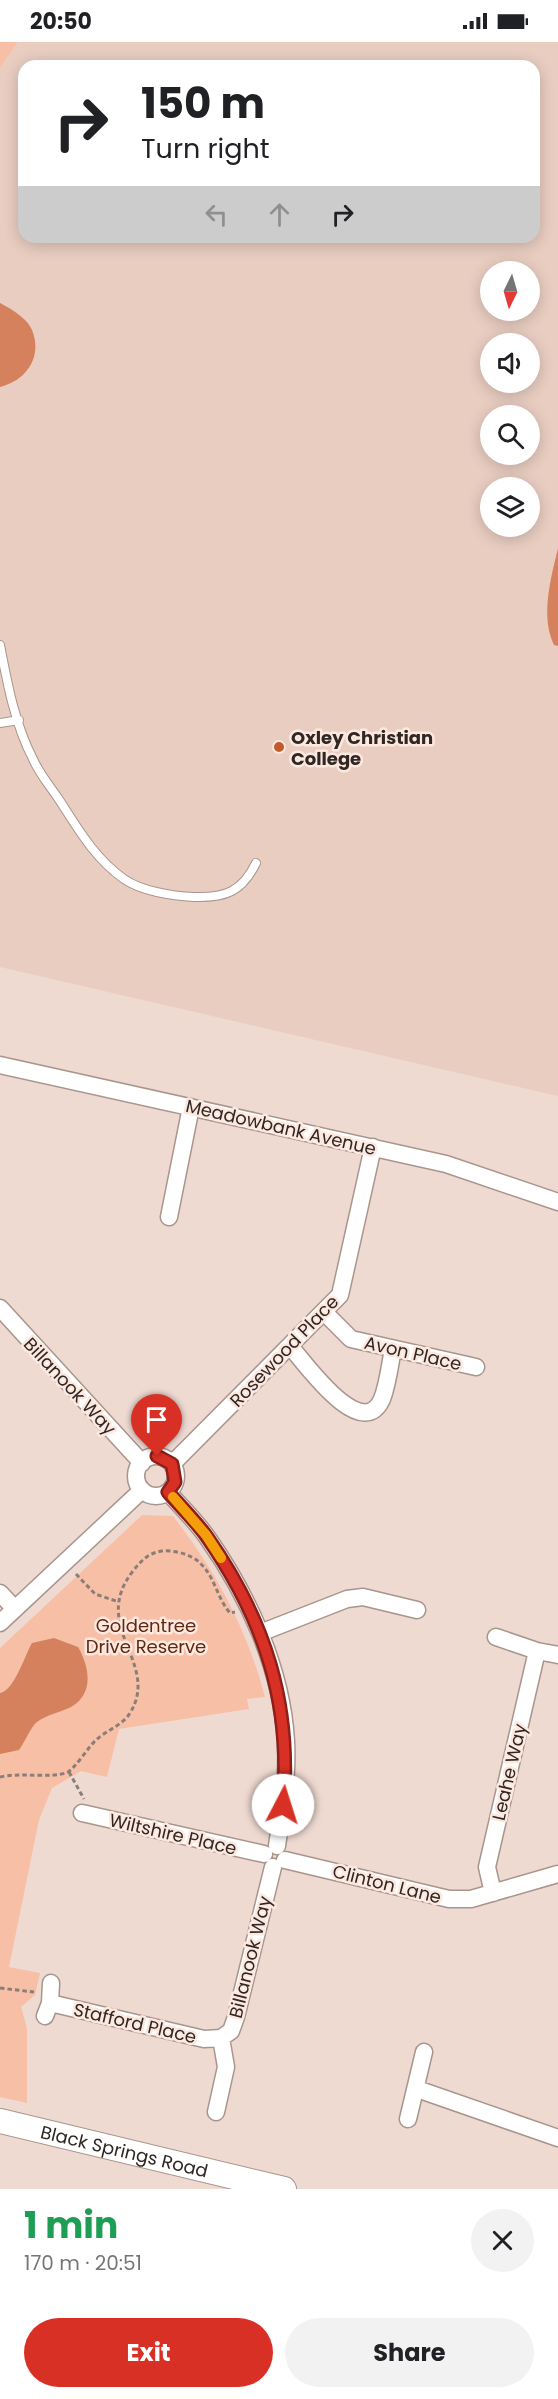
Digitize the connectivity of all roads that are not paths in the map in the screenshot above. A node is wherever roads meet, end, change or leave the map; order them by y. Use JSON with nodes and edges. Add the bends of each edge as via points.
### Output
{"nodes":[{"id":1,"x":0,"y":645,"type":"edge"},
{"id":2,"x":19,"y":720,"type":"junction"},
{"id":3,"x":0,"y":723,"type":"edge"},
{"id":4,"x":256,"y":863,"type":"dead end"},
{"id":5,"x":0,"y":1065,"type":"edge"},
{"id":6,"x":191,"y":1107,"type":"junction"},
{"id":7,"x":373,"y":1147,"type":"junction"},
{"id":8,"x":558,"y":1202,"type":"edge"},
{"id":9,"x":169,"y":1217,"type":"dead end"},
{"id":10,"x":0,"y":1308,"type":"edge"},
{"id":11,"x":325,"y":1313,"type":"junction"},
{"id":12,"x":290,"y":1346,"type":"junction"},
{"id":13,"x":393,"y":1348,"type":"junction"},
{"id":14,"x":476,"y":1367,"type":"dead end"},
{"id":15,"x":142,"y":1463,"type":"junction"},
{"id":16,"x":172,"y":1464,"type":"junction"},
{"id":17,"x":142,"y":1490,"type":"junction"},
{"id":18,"x":168,"y":1492,"type":"junction"},
{"id":19,"x":0,"y":1593,"type":"edge"},
{"id":20,"x":15,"y":1609,"type":"junction"},
{"id":21,"x":417,"y":1610,"type":"dead end"},
{"id":22,"x":0,"y":1623,"type":"edge"},
{"id":23,"x":260,"y":1634,"type":"junction"},
{"id":24,"x":496,"y":1637,"type":"dead end"},
{"id":25,"x":537,"y":1651,"type":"junction"},
{"id":26,"x":558,"y":1655,"type":"edge"},
{"id":27,"x":83,"y":1806,"type":"road end"},
{"id":28,"x":275,"y":1857,"type":"junction"},
{"id":29,"x":558,"y":1874,"type":"edge"},
{"id":30,"x":493,"y":1893,"type":"junction"},
{"id":31,"x":49,"y":1998,"type":"road end"},
{"id":32,"x":221,"y":2038,"type":"junction"},
{"id":33,"x":424,"y":2052,"type":"dead end"},
{"id":34,"x":417,"y":2089,"type":"junction"},
{"id":35,"x":216,"y":2112,"type":"dead end"},
{"id":36,"x":408,"y":2119,"type":"dead end"},
{"id":37,"x":0,"y":2121,"type":"edge"},
{"id":38,"x":558,"y":2138,"type":"edge"},
{"id":39,"x":284,"y":2189,"type":"edge"}],
"edges":[{"from":1,"to":2,"type":"lane"},
{"from":2,"to":3,"type":"lane"},
{"from":2,"to":4,"type":"lane","via":[[32,759],[87,843],[125,880],[180,896],[208,897],[232,892],[248,880]]},
{"from":5,"to":6,"type":"street","name":"Meadowbank Avenue"},
{"from":6,"to":7,"type":"street","name":"Meadowbank Avenue"},
{"from":6,"to":9,"type":"street"},
{"from":7,"to":8,"type":"street","name":"Meadowbank Avenue","via":[[446,1164]]},
{"from":7,"to":11,"type":"street","name":"Rosewood Place","via":[[346,1276],[340,1295]]},
{"from":10,"to":15,"type":"street","name":"Billanook Way"},
{"from":11,"to":12,"type":"street","name":"Rosewood Place"},
{"from":11,"to":13,"type":"street","name":"Avon Place","via":[[351,1339]]},
{"from":12,"to":13,"type":"street","via":[[342,1403],[365,1414],[382,1399]]},
{"from":12,"to":16,"type":"street","name":"Rosewood Place"},
{"from":13,"to":14,"type":"street","name":"Avon Place"},
{"from":15,"to":16,"type":"street","via":[[157,1456]]},
{"from":15,"to":17,"type":"street","via":[[136,1474]]},
{"from":16,"to":18,"type":"street","via":[[175,1482]]},
{"from":17,"to":18,"type":"street","via":[[152,1495]]},
{"from":17,"to":20,"type":"street"},
{"from":18,"to":23,"type":"street","name":"Billanook Way","via":[[206,1535]]},
{"from":19,"to":20,"type":"street"},
{"from":20,"to":22,"type":"street"},
{"from":21,"to":23,"type":"street","via":[[363,1597],[347,1599]]},
{"from":23,"to":28,"type":"street","name":"Billanook Way","via":[[282,1706],[286,1740],[286,1773]]},
{"from":24,"to":25,"type":"street"},
{"from":25,"to":26,"type":"street"},
{"from":25,"to":30,"type":"street","name":"Leahe Way","via":[[487,1867]]},
{"from":27,"to":28,"type":"street","name":"Wiltshire Place"},
{"from":28,"to":30,"type":"street","name":"Clinton Lane","via":[[449,1899]]},
{"from":28,"to":32,"type":"street","name":"Billanook Way","via":[[236,2018],[231,2031]]},
{"from":29,"to":30,"type":"street","name":"Clinton Lane"},
{"from":31,"to":32,"type":"street","name":"Stafford Place","via":[[204,2039]]},
{"from":32,"to":35,"type":"street","name":"Billanook Way","via":[[226,2067]]},
{"from":33,"to":34,"type":"street"},
{"from":34,"to":36,"type":"street"},
{"from":34,"to":38,"type":"street"},
{"from":37,"to":39,"type":"main road","name":"Black Springs Road"}]}
